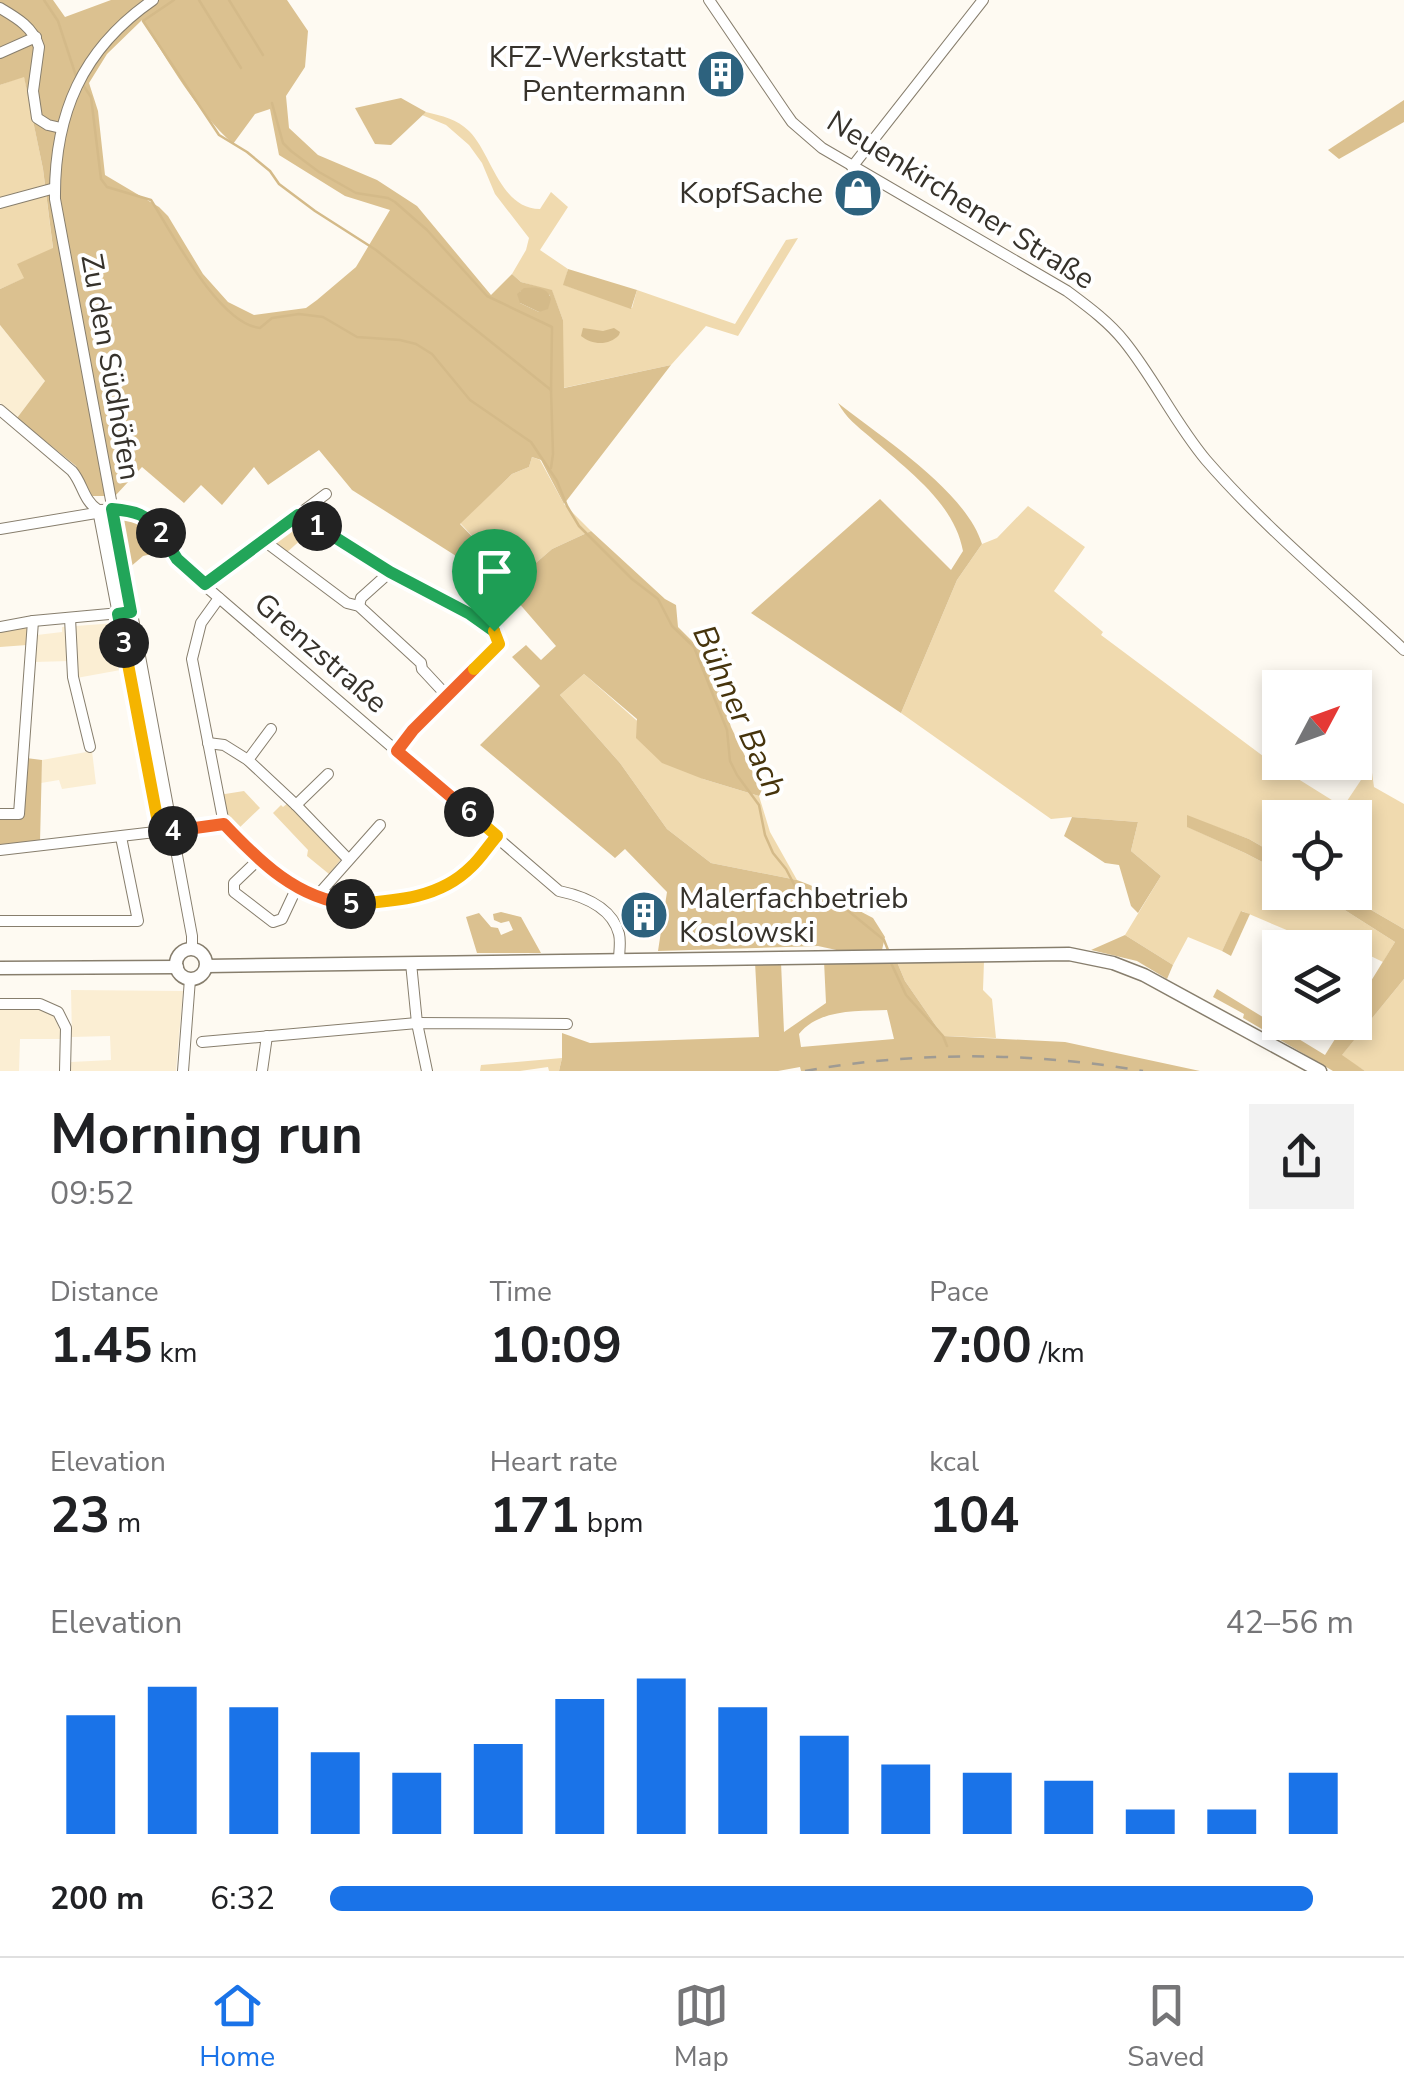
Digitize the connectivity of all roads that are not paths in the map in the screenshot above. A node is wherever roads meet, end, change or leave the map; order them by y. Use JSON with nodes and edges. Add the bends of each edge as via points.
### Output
{"nodes":[{"id":1,"x":154,"y":0,"type":"edge"},
{"id":2,"x":709,"y":0,"type":"edge"},
{"id":3,"x":983,"y":0,"type":"edge"},
{"id":4,"x":0,"y":8,"type":"edge"},
{"id":5,"x":36,"y":37,"type":"junction"},
{"id":6,"x":0,"y":53,"type":"edge"},
{"id":7,"x":62,"y":128,"type":"junction"},
{"id":8,"x":852,"y":166,"type":"junction"},
{"id":9,"x":55,"y":188,"type":"junction"},
{"id":10,"x":0,"y":203,"type":"edge"},
{"id":11,"x":0,"y":410,"type":"edge"},
{"id":12,"x":326,"y":494,"type":"dead end"},
{"id":13,"x":112,"y":509,"type":"junction"},
{"id":14,"x":98,"y":510,"type":"junction"},
{"id":15,"x":298,"y":515,"type":"junction"},
{"id":16,"x":0,"y":529,"type":"edge"},
{"id":17,"x":264,"y":540,"type":"junction"},
{"id":18,"x":390,"y":572,"type":"junction"},
{"id":19,"x":205,"y":584,"type":"junction"},
{"id":20,"x":219,"y":598,"type":"junction"},
{"id":21,"x":359,"y":606,"type":"junction"},
{"id":22,"x":131,"y":612,"type":"junction"},
{"id":23,"x":118,"y":614,"type":"junction"},
{"id":24,"x":70,"y":618,"type":"junction"},
{"id":25,"x":33,"y":622,"type":"junction"},
{"id":26,"x":0,"y":627,"type":"edge"},
{"id":27,"x":1404,"y":650,"type":"edge"},
{"id":28,"x":448,"y":696,"type":"junction"},
{"id":29,"x":271,"y":729,"type":"dead end"},
{"id":30,"x":208,"y":743,"type":"junction"},
{"id":31,"x":90,"y":747,"type":"dead end"},
{"id":32,"x":397,"y":751,"type":"junction"},
{"id":33,"x":248,"y":760,"type":"junction"},
{"id":34,"x":328,"y":774,"type":"dead end"},
{"id":35,"x":296,"y":805,"type":"junction"},
{"id":36,"x":0,"y":814,"type":"edge"},
{"id":37,"x":224,"y":824,"type":"junction"},
{"id":38,"x":380,"y":825,"type":"dead end"},
{"id":39,"x":166,"y":832,"type":"junction"},
{"id":40,"x":497,"y":836,"type":"junction"},
{"id":41,"x":121,"y":837,"type":"junction"},
{"id":42,"x":0,"y":850,"type":"edge"},
{"id":43,"x":348,"y":859,"type":"junction"},
{"id":44,"x":258,"y":860,"type":"junction"},
{"id":45,"x":297,"y":887,"type":"junction"},
{"id":46,"x":317,"y":896,"type":"junction"},
{"id":47,"x":0,"y":921,"type":"edge"},
{"id":48,"x":192,"y":949,"type":"junction"},
{"id":49,"x":620,"y":960,"type":"junction"},
{"id":50,"x":411,"y":963,"type":"junction"},
{"id":51,"x":206,"y":966,"type":"junction"},
{"id":52,"x":0,"y":968,"type":"edge"},
{"id":53,"x":177,"y":968,"type":"junction"},
{"id":54,"x":190,"y":979,"type":"junction"},
{"id":55,"x":0,"y":1004,"type":"edge"},
{"id":56,"x":417,"y":1022,"type":"junction"},
{"id":57,"x":567,"y":1024,"type":"dead end"},
{"id":58,"x":267,"y":1036,"type":"junction"},
{"id":59,"x":202,"y":1042,"type":"dead end"},
{"id":60,"x":65,"y":1071,"type":"edge"},
{"id":61,"x":183,"y":1071,"type":"edge"},
{"id":62,"x":262,"y":1071,"type":"edge"},
{"id":63,"x":426,"y":1071,"type":"edge"},
{"id":64,"x":1320,"y":1071,"type":"edge"}],
"edges":[{"from":1,"to":7,"type":"street","name":"Zu den Südhöfen","via":[[109,37],[80,80]]},
{"from":2,"to":8,"type":"street","name":"Neuenkirchener Straße","via":[[792,122]]},
{"from":3,"to":8,"type":"street"},
{"from":4,"to":5,"type":"street"},
{"from":5,"to":6,"type":"street"},
{"from":5,"to":7,"type":"street","via":[[37,118]]},
{"from":7,"to":9,"type":"street","name":"Zu den Südhöfen"},
{"from":8,"to":27,"type":"street","name":"Neuenkirchener Straße","via":[[1096,313],[1123,340],[1207,461]]},
{"from":9,"to":10,"type":"street"},
{"from":9,"to":13,"type":"street","name":"Zu den Südhöfen"},
{"from":11,"to":14,"type":"street","via":[[72,471]]},
{"from":12,"to":15,"type":"street"},
{"from":13,"to":14,"type":"street"},
{"from":13,"to":19,"type":"street","name":"Grenzstraße","via":[[148,517],[177,559]]},
{"from":13,"to":22,"type":"street","name":"Zu den Südhöfen"},
{"from":14,"to":16,"type":"street"},
{"from":14,"to":23,"type":"street"},
{"from":15,"to":17,"type":"street"},
{"from":15,"to":18,"type":"street"},
{"from":17,"to":19,"type":"street"},
{"from":17,"to":21,"type":"street"},
{"from":18,"to":21,"type":"street"},
{"from":18,"to":28,"type":"street","via":[[494,631],[499,644]]},
{"from":19,"to":20,"type":"street","name":"Grenzstraße"},
{"from":20,"to":30,"type":"street","via":[[201,622],[192,659]]},
{"from":20,"to":32,"type":"street","name":"Grenzstraße"},
{"from":21,"to":28,"type":"street"},
{"from":22,"to":23,"type":"street"},
{"from":22,"to":39,"type":"street","name":"Zu den Südhöfen"},
{"from":23,"to":24,"type":"street"},
{"from":23,"to":39,"type":"street"},
{"from":24,"to":25,"type":"street"},
{"from":24,"to":31,"type":"street","via":[[74,677]]},
{"from":25,"to":26,"type":"street"},
{"from":25,"to":36,"type":"street","via":[[19,814]]},
{"from":28,"to":32,"type":"street"},
{"from":29,"to":33,"type":"street"},
{"from":30,"to":33,"type":"street"},
{"from":30,"to":37,"type":"street"},
{"from":32,"to":40,"type":"street","name":"Grenzstraße"},
{"from":33,"to":35,"type":"street"},
{"from":34,"to":35,"type":"street"},
{"from":35,"to":43,"type":"street"},
{"from":37,"to":39,"type":"street"},
{"from":37,"to":44,"type":"street"},
{"from":38,"to":43,"type":"street"},
{"from":39,"to":41,"type":"street"},
{"from":39,"to":48,"type":"street","name":"Zu den Südhöfen"},
{"from":40,"to":46,"type":"street","via":[[449,886],[347,904]]},
{"from":40,"to":49,"type":"street","name":"Grenzstraße","via":[[559,891],[592,901],[608,915],[618,930]]},
{"from":41,"to":42,"type":"street"},
{"from":41,"to":47,"type":"street","via":[[138,922]]},
{"from":43,"to":46,"type":"street"},
{"from":44,"to":45,"type":"street"},
{"from":44,"to":45,"type":"street","via":[[234,892],[273,922],[282,919]]},
{"from":45,"to":46,"type":"street"},
{"from":48,"to":51,"type":"main road"},
{"from":48,"to":53,"type":"main road","via":[[180,954]]},
{"from":49,"to":50,"type":"main road"},
{"from":49,"to":64,"type":"main road","via":[[1097,958],[1144,975]]},
{"from":50,"to":51,"type":"main road"},
{"from":50,"to":56,"type":"street"},
{"from":51,"to":54,"type":"main road"},
{"from":52,"to":53,"type":"main road"},
{"from":53,"to":54,"type":"main road"},
{"from":54,"to":61,"type":"street"},
{"from":55,"to":60,"type":"street","via":[[40,1004],[58,1012],[66,1028]]},
{"from":56,"to":57,"type":"street"},
{"from":56,"to":58,"type":"street"},
{"from":56,"to":63,"type":"street"},
{"from":58,"to":59,"type":"street"},
{"from":58,"to":62,"type":"street"}]}
